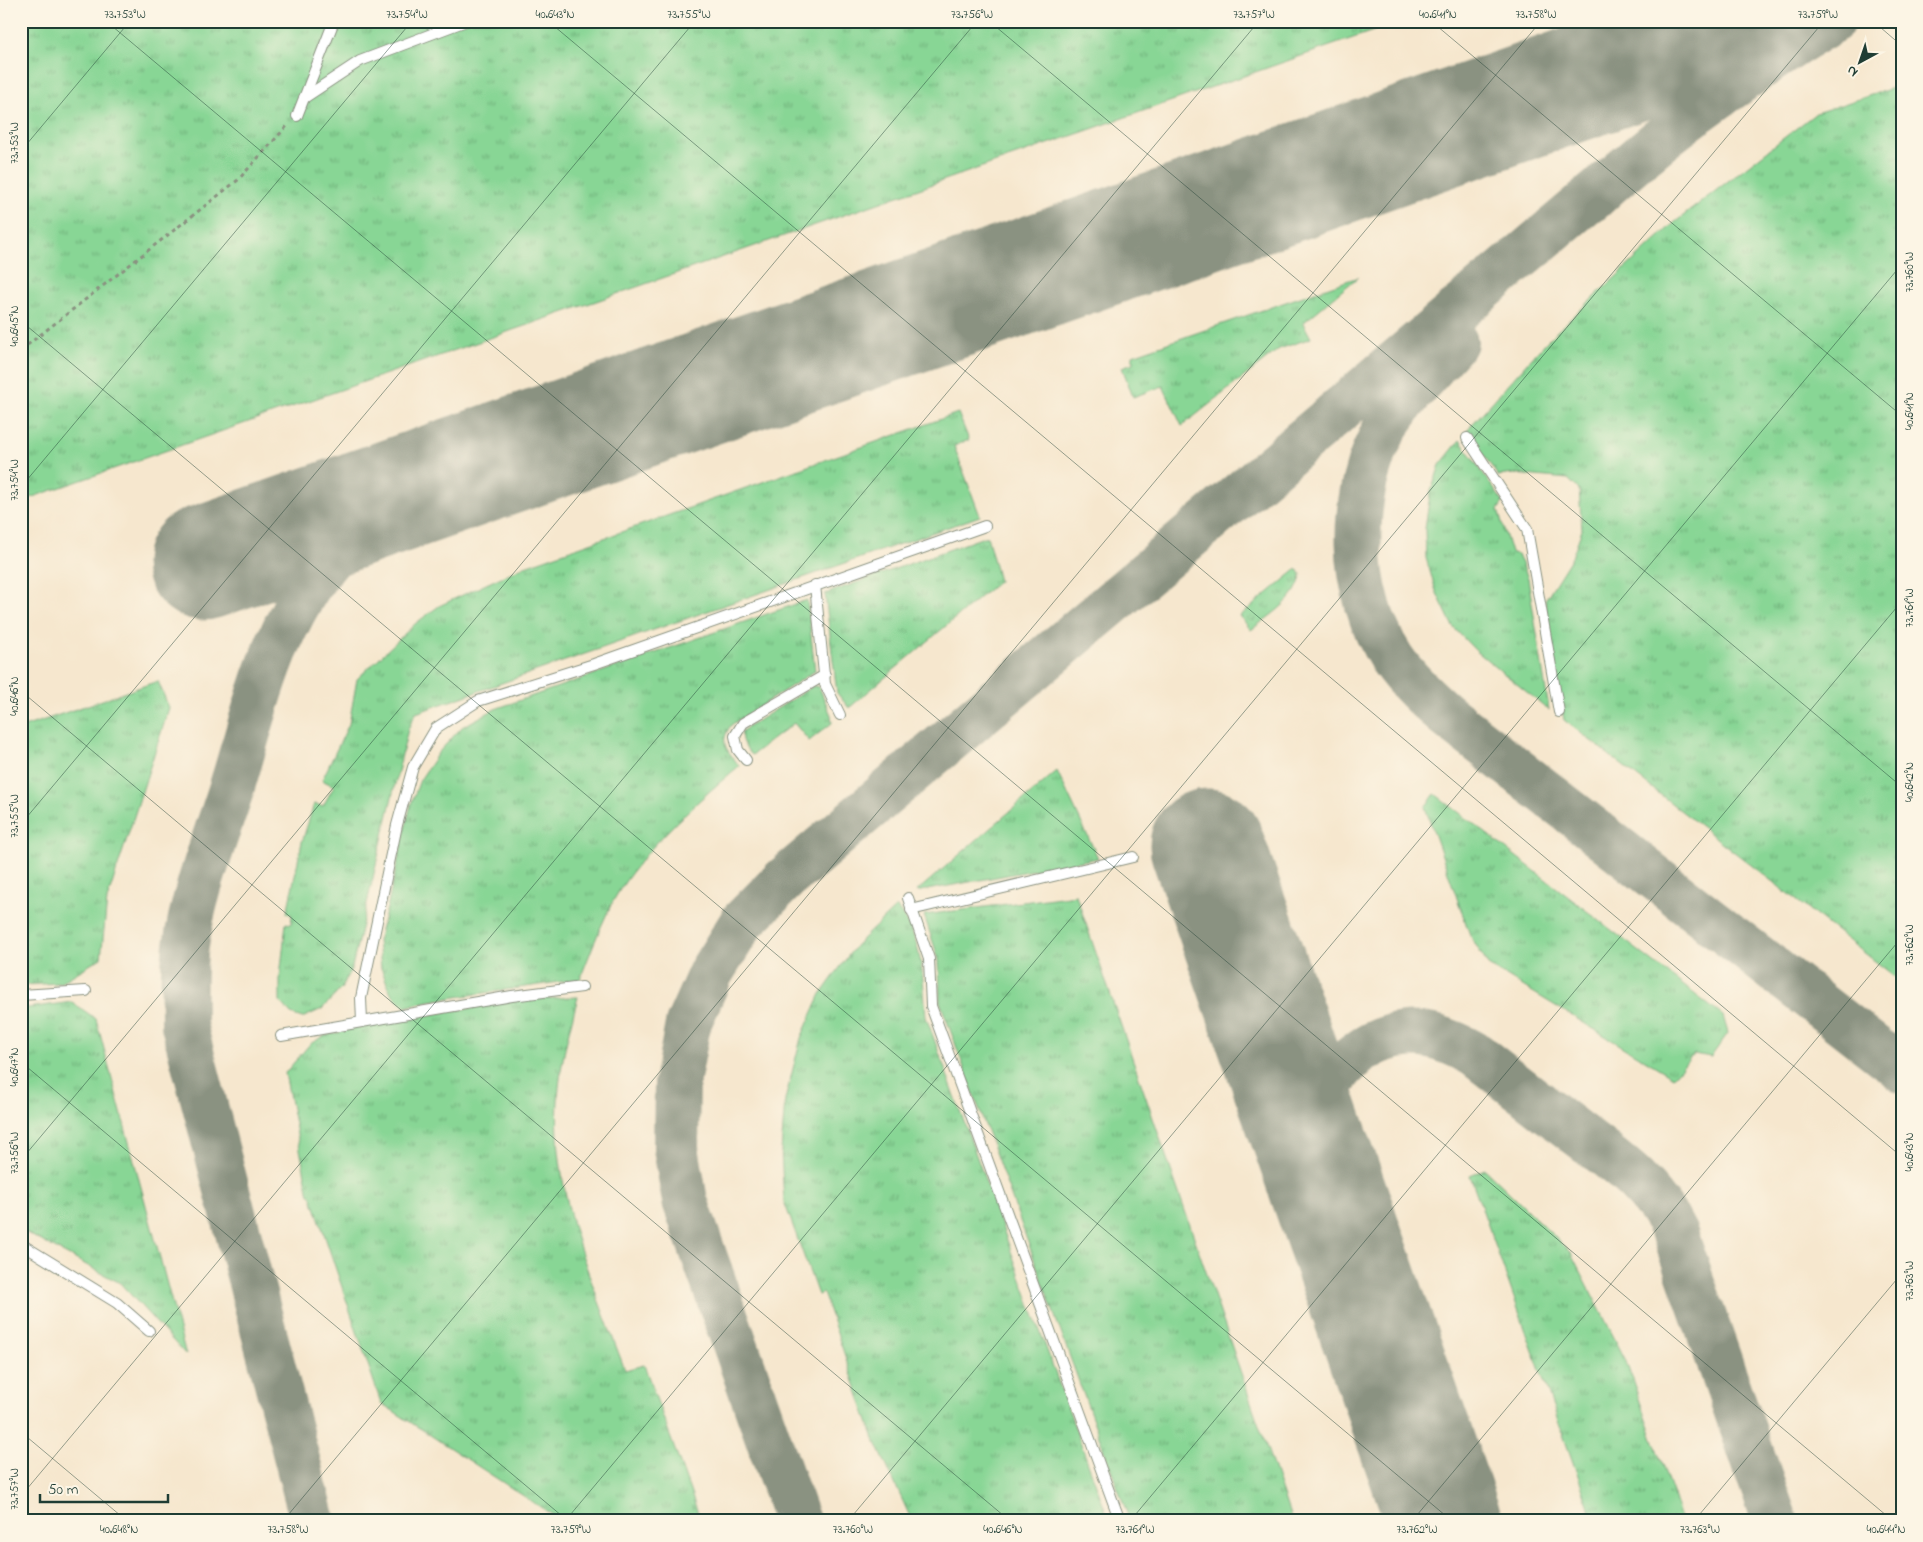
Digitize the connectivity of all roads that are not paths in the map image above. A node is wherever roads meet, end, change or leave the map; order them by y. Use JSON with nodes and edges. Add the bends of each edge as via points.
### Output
{"nodes":[{"id":1,"x":334,"y":21,"type":"edge"},
{"id":2,"x":466,"y":21,"type":"edge"},
{"id":3,"x":304,"y":98,"type":"junction"},
{"id":4,"x":297,"y":116,"type":"road end"},
{"id":5,"x":1466,"y":438,"type":"dead end"},
{"id":6,"x":984,"y":526,"type":"dead end"},
{"id":7,"x":814,"y":585,"type":"junction"},
{"id":8,"x":825,"y":675,"type":"junction"},
{"id":9,"x":1559,"y":712,"type":"dead end"},
{"id":10,"x":840,"y":715,"type":"dead end"},
{"id":11,"x":746,"y":760,"type":"dead end"},
{"id":12,"x":1133,"y":857,"type":"dead end"},
{"id":13,"x":908,"y":898,"type":"dead end"},
{"id":14,"x":912,"y":910,"type":"junction"},
{"id":15,"x":582,"y":986,"type":"dead end"},
{"id":16,"x":86,"y":991,"type":"dead end"},
{"id":17,"x":21,"y":995,"type":"edge"},
{"id":18,"x":362,"y":1022,"type":"junction"},
{"id":19,"x":281,"y":1036,"type":"dead end"},
{"id":20,"x":21,"y":1244,"type":"edge"},
{"id":21,"x":149,"y":1332,"type":"dead end"},
{"id":22,"x":1120,"y":1521,"type":"edge"}],
"edges":[{"from":1,"to":3,"type":"lane"},
{"from":2,"to":3,"type":"lane","via":[[360,61]]},
{"from":3,"to":4,"type":"lane"},
{"from":5,"to":9,"type":"lane","via":[[1527,529]]},
{"from":6,"to":7,"type":"lane"},
{"from":7,"to":8,"type":"lane"},
{"from":7,"to":18,"type":"lane","via":[[594,664],[478,701],[436,728],[413,767],[396,825],[361,998]]},
{"from":8,"to":10,"type":"lane","via":[[825,684]]},
{"from":8,"to":11,"type":"lane","via":[[744,724],[735,736],[738,750]]},
{"from":12,"to":14,"type":"lane"},
{"from":13,"to":14,"type":"lane"},
{"from":14,"to":22,"type":"lane","via":[[929,959],[931,1006]]},
{"from":15,"to":18,"type":"lane"},
{"from":16,"to":17,"type":"lane"},
{"from":18,"to":19,"type":"lane"},
{"from":20,"to":21,"type":"lane","via":[[117,1303]]}]}
